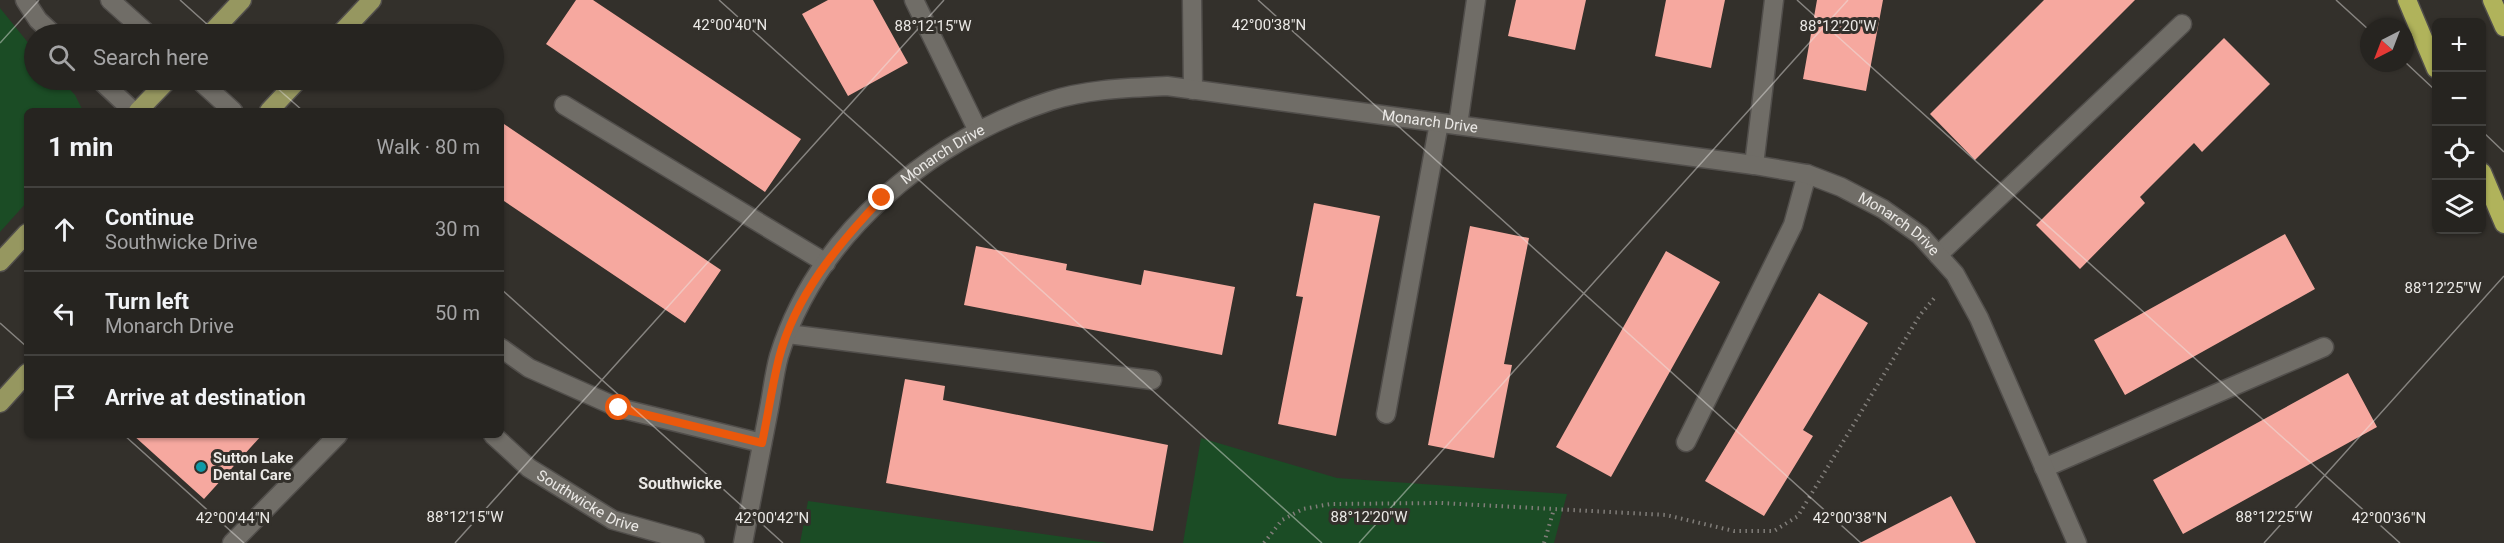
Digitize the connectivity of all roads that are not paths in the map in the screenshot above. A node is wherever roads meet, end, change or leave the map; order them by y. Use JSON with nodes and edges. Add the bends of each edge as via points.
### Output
{"nodes":[{"id":1,"x":25,"y":0,"type":"edge"},
{"id":2,"x":110,"y":0,"type":"edge"},
{"id":3,"x":242,"y":0,"type":"edge"},
{"id":4,"x":372,"y":0,"type":"edge"},
{"id":5,"x":914,"y":0,"type":"edge"},
{"id":6,"x":1192,"y":0,"type":"edge"},
{"id":7,"x":1476,"y":0,"type":"edge"},
{"id":8,"x":1774,"y":0,"type":"edge"},
{"id":9,"x":2407,"y":0,"type":"edge"},
{"id":10,"x":2492,"y":0,"type":"edge"},
{"id":11,"x":42,"y":24,"type":"edge"},
{"id":12,"x":137,"y":24,"type":"edge"},
{"id":13,"x":219,"y":24,"type":"edge"},
{"id":14,"x":349,"y":24,"type":"edge"},
{"id":15,"x":2182,"y":24,"type":"dead end"},
{"id":16,"x":2504,"y":27,"type":"edge"},
{"id":17,"x":2432,"y":59,"type":"edge"},
{"id":18,"x":111,"y":90,"type":"edge"},
{"id":19,"x":158,"y":90,"type":"edge"},
{"id":20,"x":210,"y":90,"type":"edge"},
{"id":21,"x":289,"y":90,"type":"edge"},
{"id":22,"x":1193,"y":90,"type":"junction"},
{"id":23,"x":564,"y":105,"type":"dead end"},
{"id":24,"x":130,"y":108,"type":"edge"},
{"id":25,"x":141,"y":108,"type":"edge"},
{"id":26,"x":230,"y":108,"type":"edge"},
{"id":27,"x":272,"y":108,"type":"edge"},
{"id":28,"x":1439,"y":123,"type":"junction"},
{"id":29,"x":1458,"y":125,"type":"junction"},
{"id":30,"x":978,"y":131,"type":"junction"},
{"id":31,"x":1754,"y":165,"type":"junction"},
{"id":32,"x":1807,"y":174,"type":"junction"},
{"id":33,"x":2485,"y":180,"type":"edge"},
{"id":34,"x":2504,"y":224,"type":"edge"},
{"id":35,"x":24,"y":236,"type":"edge"},
{"id":36,"x":1938,"y":255,"type":"junction"},
{"id":37,"x":0,"y":262,"type":"edge"},
{"id":38,"x":826,"y":263,"type":"junction"},
{"id":39,"x":788,"y":334,"type":"junction"},
{"id":40,"x":2324,"y":347,"type":"dead end"},
{"id":41,"x":504,"y":350,"type":"edge"},
{"id":42,"x":24,"y":376,"type":"edge"},
{"id":43,"x":1152,"y":380,"type":"dead end"},
{"id":44,"x":0,"y":403,"type":"edge"},
{"id":45,"x":1386,"y":414,"type":"dead end"},
{"id":46,"x":335,"y":438,"type":"edge"},
{"id":47,"x":496,"y":438,"type":"edge"},
{"id":48,"x":1686,"y":442,"type":"dead end"},
{"id":49,"x":762,"y":443,"type":"junction"},
{"id":50,"x":2044,"y":468,"type":"junction"},
{"id":51,"x":232,"y":543,"type":"edge"},
{"id":52,"x":695,"y":543,"type":"edge"},
{"id":53,"x":743,"y":543,"type":"edge"},
{"id":54,"x":2077,"y":543,"type":"edge"}],
"edges":[{"from":1,"to":11,"type":"street"},
{"from":2,"to":12,"type":"street"},
{"from":3,"to":13,"type":"main road"},
{"from":4,"to":14,"type":"main road"},
{"from":5,"to":30,"type":"street"},
{"from":6,"to":22,"type":"street"},
{"from":7,"to":29,"type":"street"},
{"from":8,"to":31,"type":"street"},
{"from":9,"to":17,"type":"highway"},
{"from":10,"to":16,"type":"highway"},
{"from":15,"to":36,"type":"street"},
{"from":18,"to":24,"type":"street"},
{"from":19,"to":25,"type":"main road"},
{"from":20,"to":26,"type":"street"},
{"from":21,"to":27,"type":"main road"},
{"from":22,"to":28,"type":"street","name":"Monarch Drive"},
{"from":22,"to":30,"type":"street","name":"Monarch Drive","via":[[1167,86],[1111,89],[1052,100]]},
{"from":23,"to":38,"type":"street"},
{"from":28,"to":29,"type":"street","name":"Monarch Drive"},
{"from":28,"to":45,"type":"street"},
{"from":29,"to":31,"type":"street","name":"Monarch Drive"},
{"from":30,"to":38,"type":"street","name":"Monarch Drive","via":[[933,157],[882,198]]},
{"from":31,"to":32,"type":"street","name":"Monarch Drive"},
{"from":32,"to":36,"type":"street","name":"Monarch Drive","via":[[1883,208],[1920,235]]},
{"from":32,"to":48,"type":"street","via":[[1793,225]]},
{"from":33,"to":34,"type":"highway"},
{"from":35,"to":37,"type":"main road"},
{"from":36,"to":50,"type":"street","name":"Monarch Drive","via":[[1955,274],[1979,318]]},
{"from":38,"to":39,"type":"street","name":"Monarch Drive","via":[[798,308]]},
{"from":39,"to":43,"type":"street"},
{"from":39,"to":49,"type":"street","name":"Monarch Drive","via":[[779,356]]},
{"from":40,"to":50,"type":"street"},
{"from":41,"to":49,"type":"street","via":[[529,368],[619,408]]},
{"from":42,"to":44,"type":"main road"},
{"from":46,"to":51,"type":"street"},
{"from":47,"to":52,"type":"street","name":"Southwicke Drive","via":[[529,468],[612,520]]},
{"from":49,"to":53,"type":"street"},
{"from":50,"to":54,"type":"street","name":"Monarch Drive"}]}
